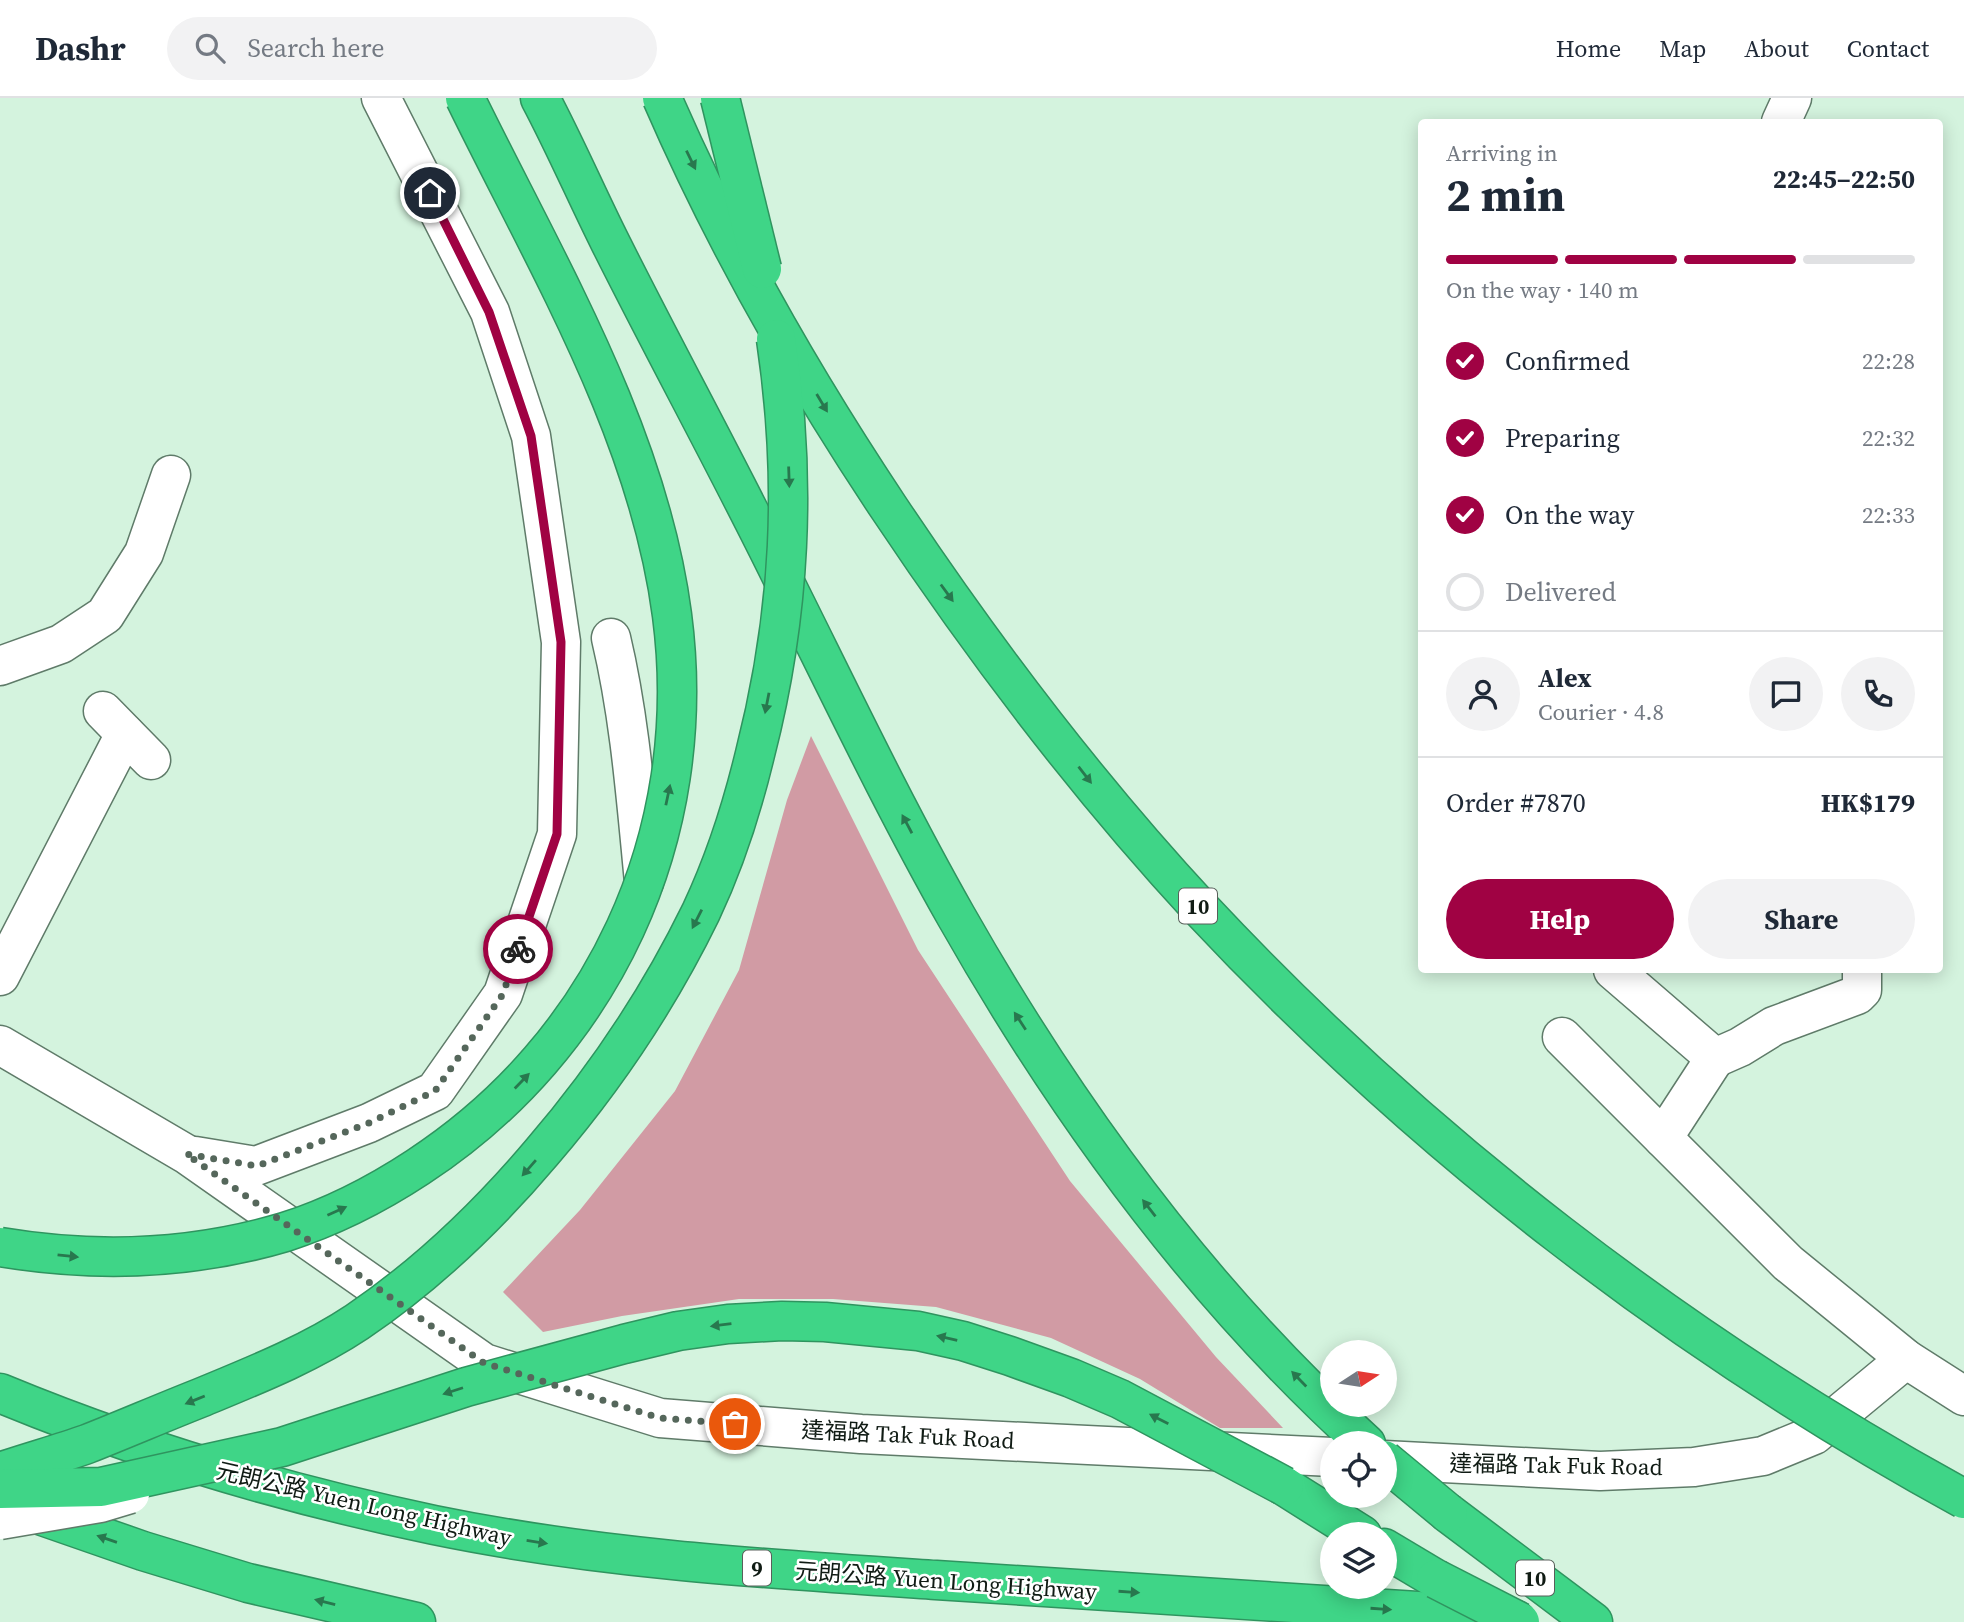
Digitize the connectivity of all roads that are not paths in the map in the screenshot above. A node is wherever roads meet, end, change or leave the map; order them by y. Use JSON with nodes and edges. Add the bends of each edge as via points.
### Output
{"nodes":[{"id":1,"x":381,"y":98,"type":"edge"},
{"id":2,"x":464,"y":98,"type":"edge"},
{"id":3,"x":540,"y":98,"type":"edge"},
{"id":4,"x":663,"y":98,"type":"edge"},
{"id":5,"x":720,"y":98,"type":"edge"},
{"id":6,"x":1792,"y":98,"type":"edge"},
{"id":7,"x":1782,"y":119,"type":"edge"},
{"id":8,"x":171,"y":475,"type":"dead end"},
{"id":9,"x":611,"y":638,"type":"dead end"},
{"id":10,"x":0,"y":666,"type":"edge"},
{"id":11,"x":126,"y":735,"type":"dead end"},
{"id":12,"x":644,"y":884,"type":"junction"},
{"id":13,"x":1616,"y":973,"type":"edge"},
{"id":14,"x":1862,"y":973,"type":"edge"},
{"id":15,"x":0,"y":976,"type":"edge"},
{"id":16,"x":0,"y":1045,"type":"edge"},
{"id":17,"x":1568,"y":1055,"type":"dead end"},
{"id":18,"x":1715,"y":1058,"type":"junction"},
{"id":19,"x":1663,"y":1138,"type":"junction"},
{"id":20,"x":186,"y":1154,"type":"junction"},
{"id":21,"x":0,"y":1247,"type":"edge"},
{"id":22,"x":1906,"y":1359,"type":"junction"},
{"id":23,"x":0,"y":1393,"type":"edge"},
{"id":24,"x":1964,"y":1396,"type":"edge"},
{"id":25,"x":1352,"y":1431,"type":"edge"},
{"id":26,"x":282,"y":1447,"type":"junction"},
{"id":27,"x":1320,"y":1456,"type":"edge"},
{"id":28,"x":1397,"y":1461,"type":"edge"},
{"id":29,"x":1397,"y":1471,"type":"edge"},
{"id":30,"x":0,"y":1472,"type":"edge"},
{"id":31,"x":0,"y":1489,"type":"edge"},
{"id":32,"x":1964,"y":1499,"type":"edge"},
{"id":33,"x":0,"y":1500,"type":"edge"},
{"id":34,"x":0,"y":1520,"type":"edge"},
{"id":35,"x":1341,"y":1522,"type":"edge"},
{"id":36,"x":1397,"y":1556,"type":"edge"},
{"id":37,"x":416,"y":1622,"type":"edge"},
{"id":38,"x":1520,"y":1622,"type":"edge"},
{"id":39,"x":1536,"y":1622,"type":"edge"},
{"id":40,"x":1593,"y":1622,"type":"edge"}],
"edges":[{"from":1,"to":20,"type":"street","via":[[489,312],[531,436],[561,642],[557,834],[503,994],[435,1091],[369,1123],[257,1166]]},
{"from":12,"to":2,"type":"highway","one_way":true,"bridge":true,"via":[[670,784],[676,741],[677,655],[665,573],[642,481],[609,393]]},
{"from":25,"to":3,"type":"highway","one_way":true,"bridge":true,"via":[[1258,1336],[1175,1241],[1082,1117],[1012,1009],[880,771]]},
{"from":4,"to":32,"type":"highway","number":"10","one_way":true,"bridge":true,"via":[[722,223],[851,451],[1010,680],[1101,795],[1200,908],[1378,1084],[1561,1237],[1766,1381]]},
{"from":5,"to":30,"type":"highway","one_way":true,"bridge":true,"via":[[758,250],[777,350],[788,432],[788,542],[776,659],[747,786],[729,843],[678,956],[607,1071],[569,1121],[479,1223],[383,1303],[331,1337],[258,1374],[85,1444]]},
{"from":6,"to":7,"type":"street"},
{"from":8,"to":10,"type":"street","via":[[144,553],[105,615],[61,644]]},
{"from":9,"to":12,"type":"street"},
{"from":11,"to":15,"type":"street"},
{"from":21,"to":12,"type":"highway","one_way":true,"bridge":true,"via":[[80,1258],[201,1251],[287,1231],[400,1179],[505,1100],[562,1035],[611,960]]},
{"from":13,"to":18,"type":"street"},
{"from":14,"to":18,"type":"street","via":[[1862,990],[1857,995],[1774,1026]]},
{"from":16,"to":20,"type":"street","name":"達福路 Tak Fuk Road"},
{"from":17,"to":19,"type":"street"},
{"from":18,"to":19,"type":"street"},
{"from":19,"to":22,"type":"street","via":[[1788,1263]]},
{"from":20,"to":27,"type":"street","name":"達福路 Tak Fuk Road","via":[[484,1363],[660,1418],[861,1434]]},
{"from":22,"to":24,"type":"street"},
{"from":22,"to":28,"type":"street","name":"達福路 Tak Fuk Road","via":[[1814,1435],[1763,1455],[1694,1467],[1600,1471]]},
{"from":23,"to":39,"type":"highway","name":"元朗公路 Yuen Long Highway","number":"9","one_way":true,"via":[[81,1427],[181,1460],[433,1525],[537,1543],[751,1568]]},
{"from":26,"to":31,"type":"highway","bridge":true,"via":[[101,1486]]},
{"from":26,"to":34,"type":"street","bridge":true,"via":[[100,1503]]},
{"from":35,"to":26,"type":"highway","one_way":true,"bridge":true,"via":[[1121,1399],[962,1341],[873,1325],[782,1321],[678,1331],[466,1387]]},
{"from":29,"to":40,"type":"highway","number":"10","bridge":true},
{"from":37,"to":33,"type":"highway","one_way":true,"via":[[248,1583]]},
{"from":36,"to":38,"type":"highway","bridge":true}]}
